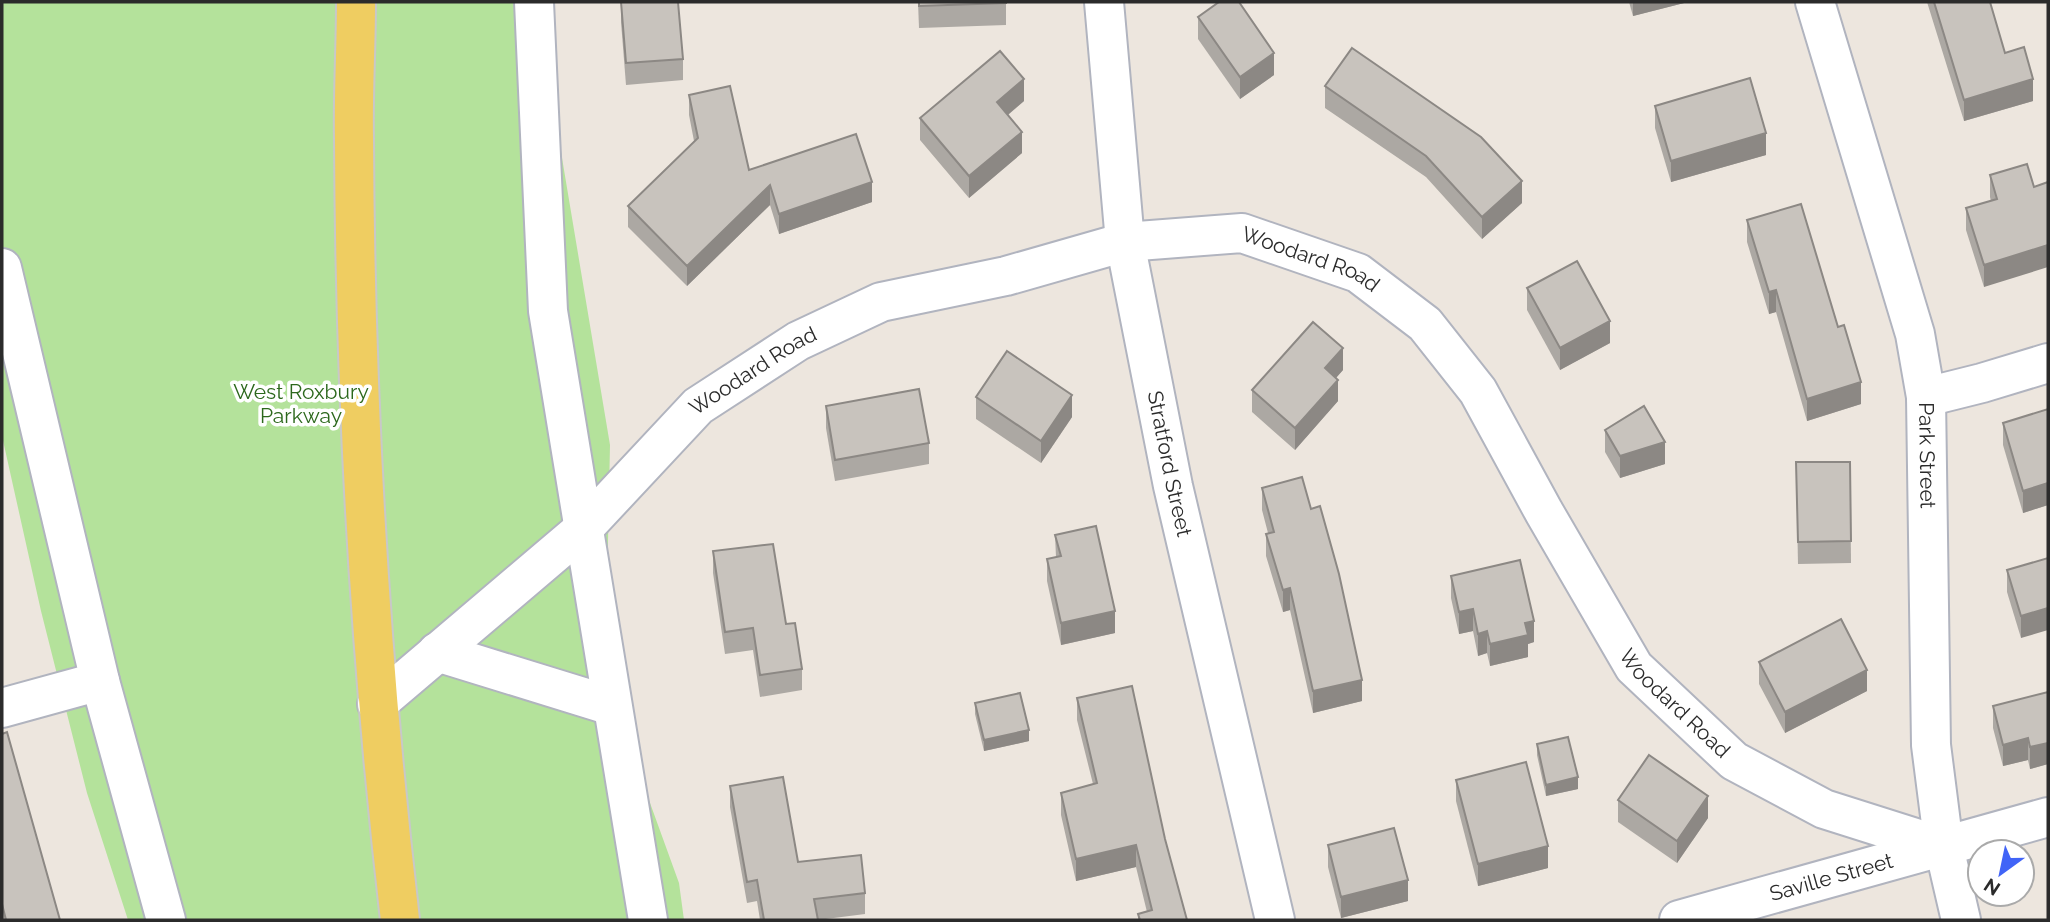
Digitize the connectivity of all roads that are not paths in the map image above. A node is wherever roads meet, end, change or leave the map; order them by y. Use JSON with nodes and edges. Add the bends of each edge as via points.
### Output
{"nodes":[{"id":1,"x":356,"y":2,"type":"edge"},
{"id":2,"x":534,"y":2,"type":"edge"},
{"id":3,"x":1104,"y":2,"type":"edge"},
{"id":4,"x":1815,"y":2,"type":"edge"},
{"id":5,"x":1125,"y":242,"type":"junction"},
{"id":6,"x":2,"y":268,"type":"edge"},
{"id":7,"x":2048,"y":363,"type":"edge"},
{"id":8,"x":1926,"y":397,"type":"junction"},
{"id":9,"x":583,"y":528,"type":"junction"},
{"id":10,"x":437,"y":652,"type":"junction"},
{"id":11,"x":100,"y":681,"type":"junction"},
{"id":12,"x":377,"y":704,"type":"junction"},
{"id":13,"x":612,"y":705,"type":"junction"},
{"id":14,"x":2,"y":708,"type":"edge"},
{"id":15,"x":2048,"y":817,"type":"edge"},
{"id":16,"x":1944,"y":846,"type":"junction"},
{"id":17,"x":166,"y":920,"type":"edge"},
{"id":18,"x":400,"y":920,"type":"edge"},
{"id":19,"x":648,"y":920,"type":"edge"},
{"id":20,"x":1275,"y":920,"type":"edge"},
{"id":21,"x":1679,"y":920,"type":"edge"},
{"id":22,"x":1961,"y":920,"type":"edge"}],
"edges":[{"from":1,"to":12,"type":"main road","via":[[354,138],[361,443]]},
{"from":2,"to":9,"type":"street","via":[[548,311]]},
{"from":3,"to":5,"type":"street","name":"Stratford Street"},
{"from":4,"to":8,"type":"street","name":"Park Street","via":[[1915,334]]},
{"from":5,"to":9,"type":"street","name":"Woodard Road","via":[[1006,276],[881,302],[798,341],[698,406]]},
{"from":5,"to":16,"type":"street","name":"Woodard Road","via":[[1242,233],[1359,273],[1425,324],[1478,391],[1634,667],[1734,761],[1824,809]]},
{"from":5,"to":20,"type":"street","name":"Stratford Street","via":[[1173,486]]},
{"from":6,"to":11,"type":"street"},
{"from":7,"to":8,"type":"street"},
{"from":8,"to":16,"type":"street","name":"Park Street","via":[[1931,745]]},
{"from":9,"to":10,"type":"street","name":"Woodard Road"},
{"from":9,"to":13,"type":"street"},
{"from":10,"to":12,"type":"street","name":"Woodard Road"},
{"from":10,"to":13,"type":"street"},
{"from":11,"to":14,"type":"street"},
{"from":11,"to":17,"type":"street"},
{"from":12,"to":18,"type":"main road"},
{"from":13,"to":19,"type":"street"},
{"from":15,"to":16,"type":"street"},
{"from":16,"to":21,"type":"street","name":"Saville Street"},
{"from":16,"to":22,"type":"street","name":"Park Street"}]}
